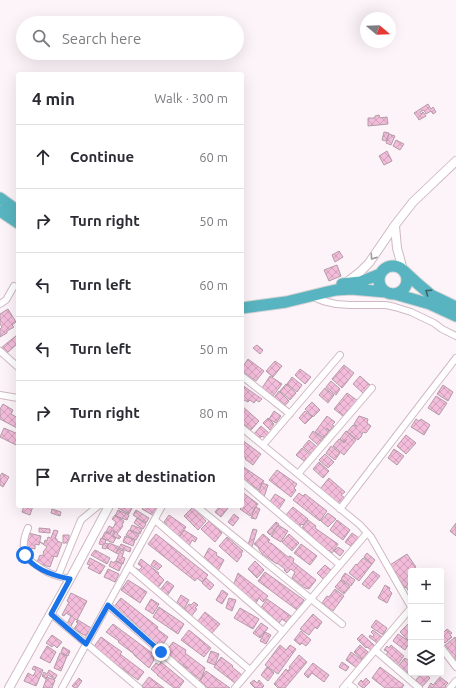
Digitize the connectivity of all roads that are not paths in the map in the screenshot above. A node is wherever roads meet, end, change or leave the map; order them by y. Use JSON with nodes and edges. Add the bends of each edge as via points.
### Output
{"nodes":[{"id":1,"x":456,"y":161,"type":"edge"},
{"id":2,"x":0,"y":198,"type":"edge"},
{"id":3,"x":16,"y":210,"type":"edge"},
{"id":4,"x":0,"y":211,"type":"edge"},
{"id":5,"x":16,"y":222,"type":"edge"},
{"id":6,"x":396,"y":225,"type":"junction"},
{"id":7,"x":404,"y":271,"type":"junction"},
{"id":8,"x":380,"y":274,"type":"junction"},
{"id":9,"x":345,"y":284,"type":"junction"},
{"id":10,"x":14,"y":286,"type":"dead end"},
{"id":11,"x":390,"y":293,"type":"junction"},
{"id":12,"x":309,"y":296,"type":"junction"},
{"id":13,"x":244,"y":302,"type":"edge"},
{"id":14,"x":0,"y":304,"type":"edge"},
{"id":15,"x":456,"y":307,"type":"edge"},
{"id":16,"x":244,"y":308,"type":"edge"},
{"id":17,"x":456,"y":316,"type":"edge"},
{"id":18,"x":456,"y":336,"type":"edge"},
{"id":19,"x":0,"y":351,"type":"edge"},
{"id":20,"x":340,"y":355,"type":"dead end"},
{"id":21,"x":456,"y":358,"type":"edge"},
{"id":22,"x":16,"y":365,"type":"edge"},
{"id":23,"x":244,"y":378,"type":"edge"},
{"id":24,"x":372,"y":388,"type":"dead end"},
{"id":25,"x":0,"y":395,"type":"edge"},
{"id":26,"x":16,"y":398,"type":"edge"},
{"id":27,"x":290,"y":414,"type":"junction"},
{"id":28,"x":244,"y":430,"type":"edge"},
{"id":29,"x":263,"y":445,"type":"junction"},
{"id":30,"x":298,"y":474,"type":"junction"},
{"id":31,"x":244,"y":484,"type":"edge"},
{"id":32,"x":95,"y":508,"type":"edge"},
{"id":33,"x":106,"y":508,"type":"edge"},
{"id":34,"x":161,"y":508,"type":"edge"},
{"id":35,"x":198,"y":508,"type":"edge"},
{"id":36,"x":340,"y":509,"type":"junction"},
{"id":37,"x":155,"y":520,"type":"junction"},
{"id":38,"x":28,"y":528,"type":"dead end"},
{"id":39,"x":367,"y":533,"type":"junction"},
{"id":40,"x":340,"y":565,"type":"junction"},
{"id":41,"x":129,"y":567,"type":"junction"},
{"id":42,"x":58,"y":576,"type":"junction"},
{"id":43,"x":70,"y":579,"type":"junction"},
{"id":44,"x":311,"y":600,"type":"junction"},
{"id":45,"x":409,"y":604,"type":"edge"},
{"id":46,"x":108,"y":605,"type":"junction"},
{"id":47,"x":408,"y":612,"type":"edge"},
{"id":48,"x":51,"y":614,"type":"junction"},
{"id":49,"x":342,"y":624,"type":"dead end"},
{"id":50,"x":284,"y":631,"type":"junction"},
{"id":51,"x":86,"y":644,"type":"junction"},
{"id":52,"x":375,"y":650,"type":"junction"},
{"id":53,"x":444,"y":651,"type":"edge"},
{"id":54,"x":456,"y":666,"type":"edge"},
{"id":55,"x":250,"y":670,"type":"junction"},
{"id":56,"x":456,"y":680,"type":"edge"},
{"id":57,"x":347,"y":683,"type":"junction"},
{"id":58,"x":64,"y":687,"type":"edge"},
{"id":59,"x":9,"y":688,"type":"edge"},
{"id":60,"x":139,"y":688,"type":"edge"},
{"id":61,"x":202,"y":688,"type":"edge"},
{"id":62,"x":235,"y":688,"type":"edge"},
{"id":63,"x":343,"y":688,"type":"edge"},
{"id":64,"x":354,"y":688,"type":"edge"},
{"id":65,"x":419,"y":688,"type":"edge"},
{"id":66,"x":450,"y":688,"type":"edge"}],
"edges":[{"from":1,"to":6,"type":"street","via":[[413,202]]},
{"from":2,"to":3,"type":"highway"},
{"from":4,"to":5,"type":"highway"},
{"from":6,"to":7,"type":"street","via":[[397,248]]},
{"from":6,"to":9,"type":"street","one_way":true,"via":[[369,263]]},
{"from":7,"to":8,"type":"highway","via":[[399,267],[390,266]]},
{"from":7,"to":11,"type":"highway","via":[[407,279],[405,288]]},
{"from":15,"to":7,"type":"highway","one_way":true,"via":[[431,295]]},
{"from":8,"to":9,"type":"highway","via":[[360,282]]},
{"from":8,"to":11,"type":"highway","via":[[381,286]]},
{"from":9,"to":13,"type":"highway"},
{"from":10,"to":14,"type":"street","via":[[6,300]]},
{"from":11,"to":12,"type":"highway","via":[[344,290]]},
{"from":11,"to":17,"type":"highway","via":[[430,304]]},
{"from":12,"to":16,"type":"highway"},
{"from":12,"to":18,"type":"street","via":[[336,304],[395,307],[411,312]]},
{"from":19,"to":22,"type":"street"},
{"from":20,"to":27,"type":"street"},
{"from":21,"to":36,"type":"street"},
{"from":23,"to":27,"type":"street"},
{"from":24,"to":30,"type":"street"},
{"from":25,"to":26,"type":"street"},
{"from":27,"to":29,"type":"street"},
{"from":28,"to":29,"type":"street"},
{"from":29,"to":30,"type":"street"},
{"from":30,"to":36,"type":"street"},
{"from":31,"to":40,"type":"street"},
{"from":32,"to":42,"type":"street","via":[[80,520]]},
{"from":33,"to":43,"type":"street"},
{"from":34,"to":37,"type":"street"},
{"from":35,"to":44,"type":"street"},
{"from":36,"to":39,"type":"street"},
{"from":37,"to":41,"type":"street"},
{"from":37,"to":50,"type":"street"},
{"from":38,"to":42,"type":"street","via":[[25,536],[25,555],[47,573]]},
{"from":39,"to":40,"type":"street"},
{"from":39,"to":45,"type":"street"},
{"from":40,"to":44,"type":"street"},
{"from":41,"to":46,"type":"street"},
{"from":41,"to":55,"type":"street"},
{"from":42,"to":43,"type":"street"},
{"from":43,"to":48,"type":"street"},
{"from":44,"to":49,"type":"street"},
{"from":44,"to":50,"type":"street"},
{"from":46,"to":51,"type":"street"},
{"from":46,"to":61,"type":"street"},
{"from":47,"to":52,"type":"street"},
{"from":48,"to":51,"type":"street"},
{"from":48,"to":59,"type":"street"},
{"from":50,"to":55,"type":"street"},
{"from":51,"to":58,"type":"street"},
{"from":51,"to":60,"type":"street"},
{"from":52,"to":57,"type":"street"},
{"from":52,"to":65,"type":"street"},
{"from":53,"to":54,"type":"street"},
{"from":55,"to":62,"type":"street"},
{"from":56,"to":66,"type":"street"},
{"from":57,"to":63,"type":"street"},
{"from":57,"to":64,"type":"street"}]}
